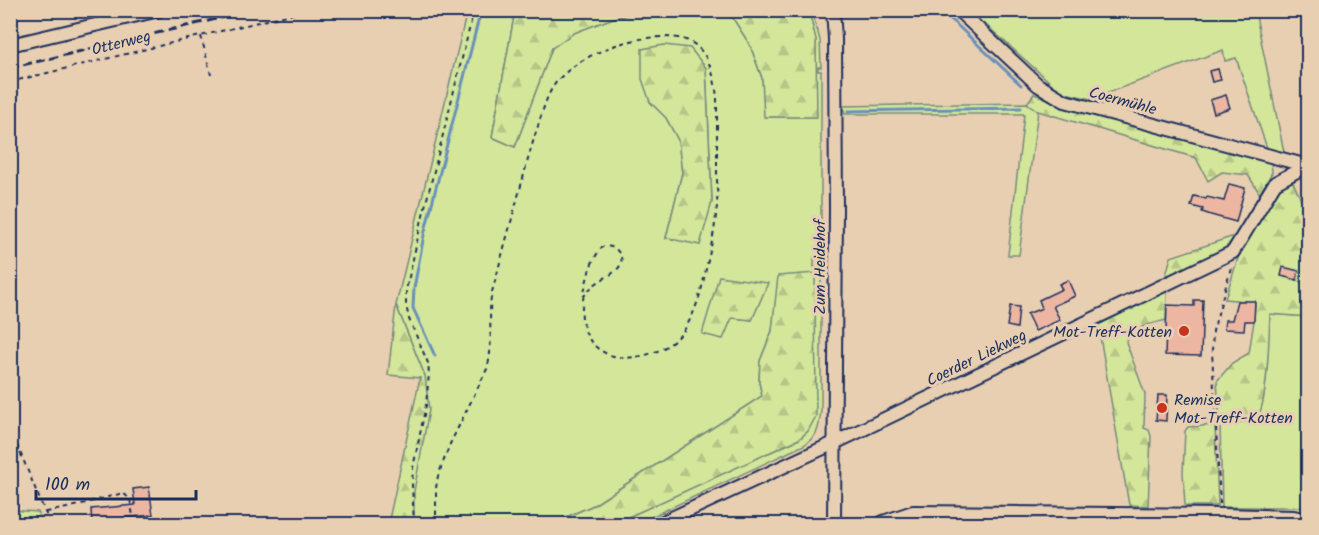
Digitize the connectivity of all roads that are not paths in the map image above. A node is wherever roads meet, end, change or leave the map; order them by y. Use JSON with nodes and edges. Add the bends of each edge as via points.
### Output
{"nodes":[{"id":1,"x":159,"y":10,"type":"edge"},
{"id":2,"x":833,"y":10,"type":"edge"},
{"id":3,"x":958,"y":10,"type":"edge"},
{"id":4,"x":10,"y":45,"type":"edge"},
{"id":5,"x":1273,"y":156,"type":"junction"},
{"id":6,"x":1307,"y":166,"type":"edge"},
{"id":7,"x":1275,"y":183,"type":"junction"},
{"id":8,"x":835,"y":442,"type":"junction"},
{"id":9,"x":1220,"y":515,"type":"edge"},
{"id":10,"x":1308,"y":520,"type":"edge"},
{"id":11,"x":659,"y":525,"type":"edge"},
{"id":12,"x":834,"y":525,"type":"edge"},
{"id":13,"x":882,"y":525,"type":"edge"}],
"edges":[{"from":1,"to":4,"type":"street"},
{"from":2,"to":8,"type":"street","name":"Zum Heidehof"},
{"from":3,"to":5,"type":"street","name":"Coermühle","via":[[1038,85],[1065,101]]},
{"from":5,"to":6,"type":"street","name":"Coermühle"},
{"from":5,"to":7,"type":"street"},
{"from":6,"to":7,"type":"street"},
{"from":7,"to":8,"type":"street","name":"Coerder Liekweg","via":[[1233,252]]},
{"from":8,"to":11,"type":"street","name":"Coerder Liekweg"},
{"from":8,"to":12,"type":"street","name":"Zum Heidehof"},
{"from":9,"to":10,"type":"street"},
{"from":9,"to":13,"type":"street","via":[[913,512]]}]}
